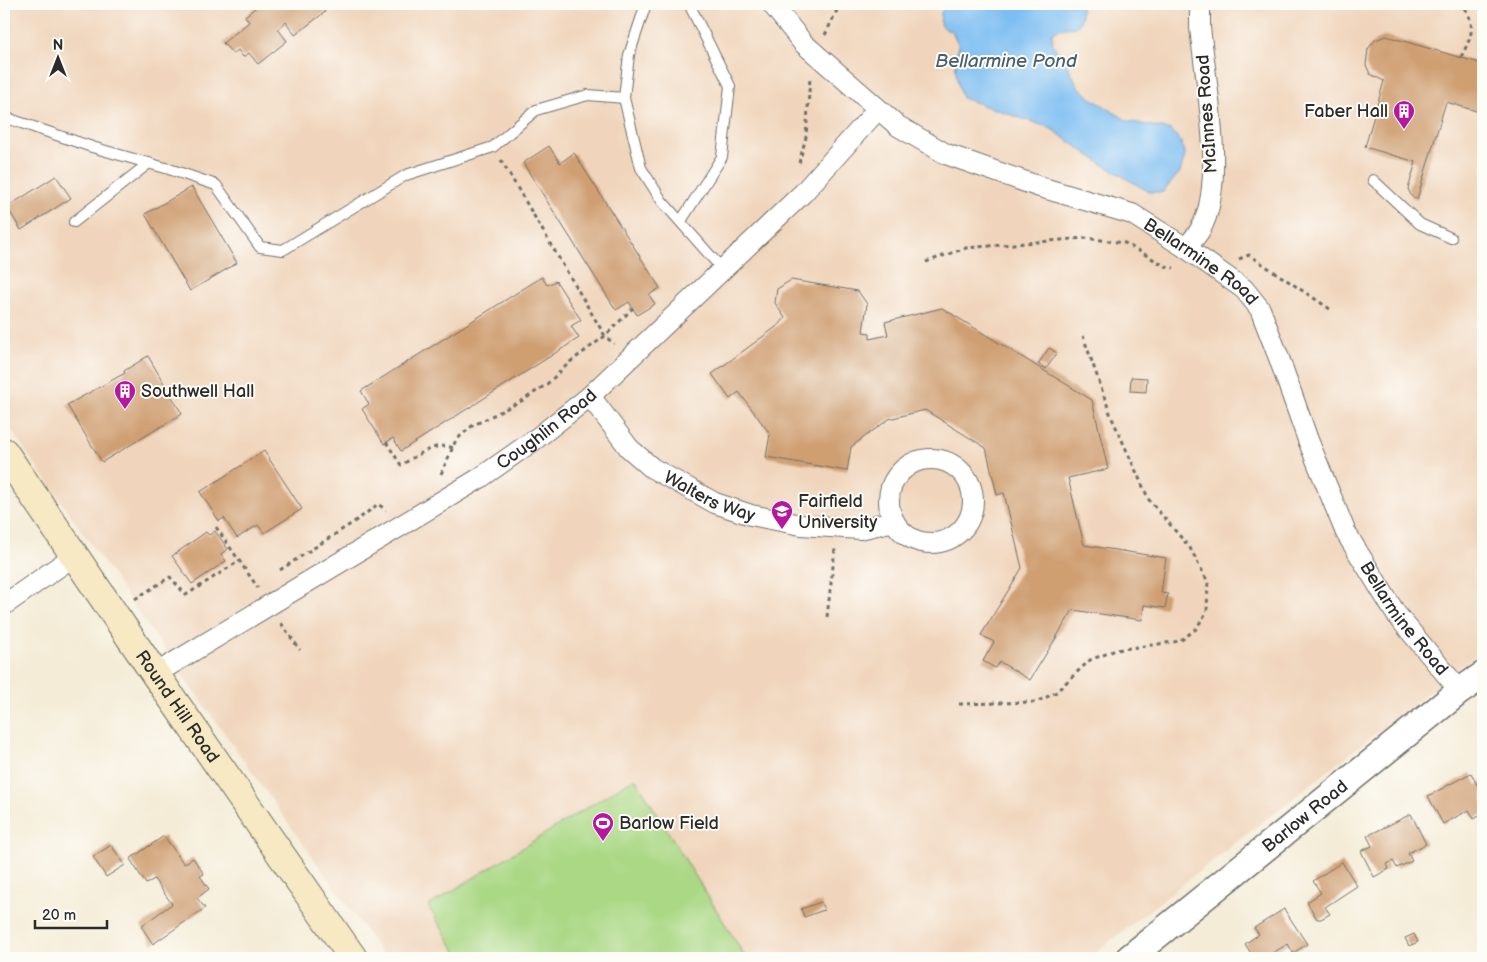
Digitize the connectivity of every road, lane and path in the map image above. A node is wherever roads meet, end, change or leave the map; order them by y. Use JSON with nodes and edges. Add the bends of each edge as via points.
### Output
{"nodes":[{"id":1,"x":646,"y":4,"type":"edge"},
{"id":2,"x":689,"y":4,"type":"edge"},
{"id":3,"x":772,"y":4,"type":"edge"},
{"id":4,"x":840,"y":4,"type":"edge"},
{"id":5,"x":1200,"y":4,"type":"edge"},
{"id":6,"x":1462,"y":4,"type":"edge"},
{"id":7,"x":815,"y":55,"type":"junction"},
{"id":8,"x":1461,"y":57,"type":"dead end"},
{"id":9,"x":624,"y":98,"type":"junction"},
{"id":10,"x":878,"y":109,"type":"junction"},
{"id":11,"x":4,"y":117,"type":"edge"},
{"id":12,"x":492,"y":147,"type":"junction"},
{"id":13,"x":149,"y":163,"type":"junction"},
{"id":14,"x":797,"y":170,"type":"dead end"},
{"id":15,"x":1373,"y":180,"type":"dead end"},
{"id":16,"x":681,"y":221,"type":"junction"},
{"id":17,"x":74,"y":222,"type":"dead end"},
{"id":18,"x":1451,"y":238,"type":"dead end"},
{"id":19,"x":1186,"y":248,"type":"junction"},
{"id":20,"x":926,"y":262,"type":"dead end"},
{"id":21,"x":1176,"y":268,"type":"dead end"},
{"id":22,"x":1215,"y":268,"type":"junction"},
{"id":23,"x":723,"y":270,"type":"junction"},
{"id":24,"x":633,"y":308,"type":"dead end"},
{"id":25,"x":1333,"y":311,"type":"dead end"},
{"id":26,"x":605,"y":336,"type":"junction"},
{"id":27,"x":1083,"y":336,"type":"dead end"},
{"id":28,"x":617,"y":346,"type":"dead end"},
{"id":29,"x":590,"y":396,"type":"junction"},
{"id":30,"x":386,"y":442,"type":"dead end"},
{"id":31,"x":453,"y":448,"type":"junction"},
{"id":32,"x":4,"y":452,"type":"edge"},
{"id":33,"x":438,"y":481,"type":"dead end"},
{"id":34,"x":391,"y":514,"type":"dead end"},
{"id":35,"x":894,"y":521,"type":"junction"},
{"id":36,"x":838,"y":528,"type":"junction"},
{"id":37,"x":74,"y":556,"type":"junction"},
{"id":38,"x":240,"y":561,"type":"dead end"},
{"id":39,"x":272,"y":575,"type":"dead end"},
{"id":40,"x":264,"y":580,"type":"dead end"},
{"id":41,"x":256,"y":586,"type":"dead end"},
{"id":42,"x":4,"y":605,"type":"edge"},
{"id":43,"x":113,"y":612,"type":"junction"},
{"id":44,"x":827,"y":616,"type":"dead end"},
{"id":45,"x":156,"y":674,"type":"junction"},
{"id":46,"x":1483,"y":675,"type":"edge"},
{"id":47,"x":1460,"y":691,"type":"junction"},
{"id":48,"x":959,"y":704,"type":"dead end"},
{"id":49,"x":353,"y":958,"type":"edge"},
{"id":50,"x":1129,"y":958,"type":"edge"}],
"edges":[{"from":1,"to":9,"type":"lane","via":[[629,55]]},
{"from":2,"to":16,"type":"lane","via":[[730,86],[722,157]]},
{"from":3,"to":7,"type":"street","name":"Bellarmine Road"},
{"from":4,"to":7,"type":"path"},
{"from":5,"to":19,"type":"street","name":"McInnes Road","via":[[1214,168],[1210,205],[1201,230]]},
{"from":6,"to":8,"type":"path","via":[[1472,22],[1471,38]]},
{"from":7,"to":10,"type":"street","name":"Bellarmine Road"},
{"from":7,"to":14,"type":"path","via":[[806,137]]},
{"from":9,"to":12,"type":"lane","via":[[588,95],[536,110]]},
{"from":9,"to":16,"type":"lane","via":[[641,168],[662,201]]},
{"from":10,"to":19,"type":"street","name":"Bellarmine Road","via":[[898,126],[946,154],[1040,187],[1132,214]]},
{"from":10,"to":23,"type":"street","name":"Coughlin Road","via":[[803,193]]},
{"from":11,"to":13,"type":"lane"},
{"from":12,"to":13,"type":"lane","via":[[406,175],[283,250],[260,247],[216,185]]},
{"from":12,"to":26,"type":"path"},
{"from":13,"to":17,"type":"lane"},
{"from":15,"to":18,"type":"lane","via":[[1420,224]]},
{"from":16,"to":23,"type":"lane"},
{"from":19,"to":22,"type":"street","name":"Bellarmine Road"},
{"from":20,"to":21,"type":"path","via":[[966,248],[1085,238],[1125,243],[1165,266]]},
{"from":22,"to":25,"type":"path","via":[[1249,255]]},
{"from":22,"to":47,"type":"street","name":"Bellarmine Road","via":[[1244,289],[1260,310],[1346,533],[1396,614]]},
{"from":23,"to":29,"type":"street","name":"Coughlin Road"},
{"from":24,"to":26,"type":"path"},
{"from":26,"to":28,"type":"path"},
{"from":26,"to":31,"type":"path","via":[[525,399],[472,426],[456,440]]},
{"from":27,"to":48,"type":"path","via":[[1110,416],[1149,500],[1190,548],[1208,582],[1207,610],[1196,629],[1180,642],[1116,650],[1090,660],[1055,693],[1036,702]]},
{"from":29,"to":36,"type":"street","name":"Walters Way","via":[[629,448],[652,468],[715,503],[751,515],[801,525]]},
{"from":29,"to":45,"type":"street","name":"Coughlin Road","via":[[480,478]]},
{"from":30,"to":31,"type":"path","via":[[401,465],[443,444]]},
{"from":31,"to":33,"type":"path"},
{"from":32,"to":37,"type":"main road","name":"Round Hill Road"},
{"from":34,"to":39,"type":"path","via":[[378,504]]},
{"from":35,"to":35,"type":"street","via":[[917,541],[933,543],[948,540],[961,531],[973,503],[971,488],[964,474],[952,464],[937,460],[922,460],[908,466],[896,477],[890,491],[889,507]]},
{"from":35,"to":36,"type":"street","name":"Walters Way","via":[[860,530]]},
{"from":36,"to":44,"type":"path"},
{"from":37,"to":42,"type":"street"},
{"from":37,"to":43,"type":"main road","name":"Round Hill Road"},
{"from":38,"to":43,"type":"path","via":[[186,595],[170,577]]},
{"from":40,"to":41,"type":"path"},
{"from":43,"to":45,"type":"main road","name":"Round Hill Road"},
{"from":45,"to":49,"type":"main road","name":"Round Hill Road"},
{"from":46,"to":47,"type":"street","name":"Barlow Road"},
{"from":47,"to":50,"type":"street","name":"Barlow Road"}]}
